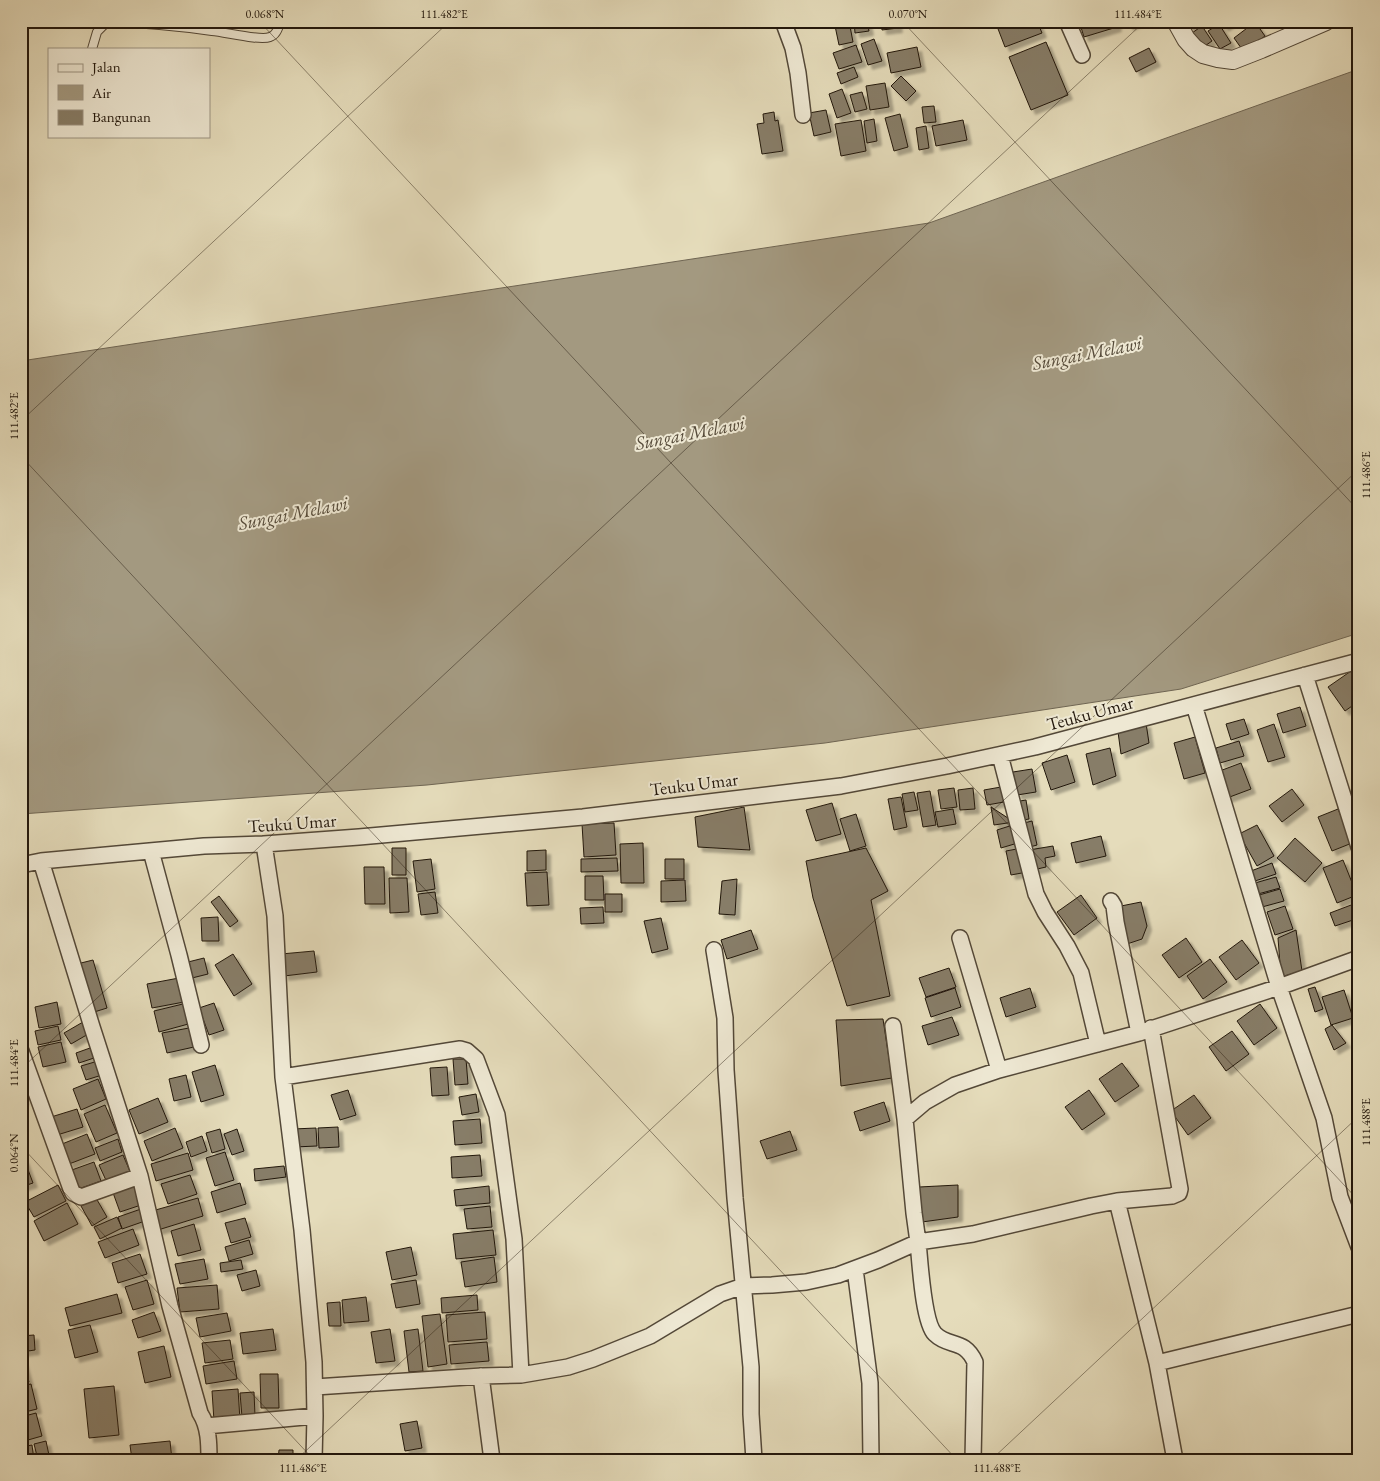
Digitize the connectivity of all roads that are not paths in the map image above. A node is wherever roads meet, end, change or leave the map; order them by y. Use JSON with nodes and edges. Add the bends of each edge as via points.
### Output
{"nodes":[{"id":1,"x":280,"y":21,"type":"edge"},
{"id":2,"x":783,"y":21,"type":"edge"},
{"id":3,"x":1067,"y":21,"type":"edge"},
{"id":4,"x":1176,"y":21,"type":"edge"},
{"id":5,"x":1326,"y":21,"type":"edge"},
{"id":6,"x":92,"y":48,"type":"edge"},
{"id":7,"x":1082,"y":55,"type":"dead end"},
{"id":8,"x":803,"y":115,"type":"dead end"},
{"id":9,"x":1359,"y":661,"type":"edge"},
{"id":10,"x":1305,"y":674,"type":"junction"},
{"id":11,"x":1194,"y":705,"type":"junction"},
{"id":12,"x":1000,"y":755,"type":"junction"},
{"id":13,"x":264,"y":844,"type":"junction"},
{"id":14,"x":1359,"y":847,"type":"edge"},
{"id":15,"x":151,"y":851,"type":"junction"},
{"id":16,"x":41,"y":861,"type":"junction"},
{"id":17,"x":21,"y":865,"type":"edge"},
{"id":18,"x":1111,"y":901,"type":"dead end"},
{"id":19,"x":960,"y":938,"type":"dead end"},
{"id":20,"x":714,"y":950,"type":"dead end"},
{"id":21,"x":1359,"y":958,"type":"edge"},
{"id":22,"x":1279,"y":988,"type":"junction"},
{"id":23,"x":893,"y":1026,"type":"dead end"},
{"id":24,"x":1145,"y":1030,"type":"junction"},
{"id":25,"x":201,"y":1044,"type":"dead end"},
{"id":26,"x":1098,"y":1044,"type":"junction"},
{"id":27,"x":21,"y":1051,"type":"edge"},
{"id":28,"x":999,"y":1070,"type":"junction"},
{"id":29,"x":284,"y":1077,"type":"junction"},
{"id":30,"x":906,"y":1119,"type":"junction"},
{"id":31,"x":140,"y":1176,"type":"junction"},
{"id":32,"x":1117,"y":1201,"type":"junction"},
{"id":33,"x":918,"y":1242,"type":"junction"},
{"id":34,"x":1359,"y":1247,"type":"edge"},
{"id":35,"x":855,"y":1269,"type":"junction"},
{"id":36,"x":743,"y":1286,"type":"junction"},
{"id":37,"x":1359,"y":1314,"type":"edge"},
{"id":38,"x":1157,"y":1363,"type":"junction"},
{"id":39,"x":521,"y":1375,"type":"junction"},
{"id":40,"x":481,"y":1376,"type":"junction"},
{"id":41,"x":315,"y":1387,"type":"junction"},
{"id":42,"x":316,"y":1416,"type":"junction"},
{"id":43,"x":206,"y":1426,"type":"junction"},
{"id":44,"x":209,"y":1460,"type":"edge"},
{"id":45,"x":314,"y":1460,"type":"edge"},
{"id":46,"x":492,"y":1460,"type":"edge"},
{"id":47,"x":754,"y":1460,"type":"edge"},
{"id":48,"x":871,"y":1460,"type":"edge"},
{"id":49,"x":973,"y":1460,"type":"edge"},
{"id":50,"x":1174,"y":1460,"type":"edge"}],
"edges":[{"from":1,"to":6,"type":"lane","via":[[277,32],[262,38],[107,22],[97,32]]},
{"from":2,"to":8,"type":"street","via":[[798,73]]},
{"from":3,"to":7,"type":"street"},
{"from":4,"to":5,"type":"street","via":[[1194,48],[1203,54],[1233,60]]},
{"from":9,"to":10,"type":"street","name":"Teuku Umar"},
{"from":10,"to":11,"type":"street","name":"Teuku Umar"},
{"from":10,"to":14,"type":"street"},
{"from":11,"to":12,"type":"street","name":"Teuku Umar"},
{"from":11,"to":22,"type":"street"},
{"from":12,"to":13,"type":"street","name":"Teuku Umar","via":[[841,786],[583,816]]},
{"from":12,"to":26,"type":"street","via":[[1036,894],[1081,973]]},
{"from":13,"to":15,"type":"street","name":"Teuku Umar"},
{"from":13,"to":29,"type":"street","via":[[275,916]]},
{"from":15,"to":16,"type":"street","name":"Teuku Umar"},
{"from":15,"to":25,"type":"street"},
{"from":16,"to":17,"type":"street","name":"Teuku Umar"},
{"from":16,"to":31,"type":"street"},
{"from":18,"to":24,"type":"street"},
{"from":19,"to":28,"type":"street"},
{"from":20,"to":36,"type":"street","via":[[725,1018]]},
{"from":21,"to":22,"type":"street"},
{"from":22,"to":24,"type":"street"},
{"from":22,"to":34,"type":"street","via":[[1324,1118],[1340,1197]]},
{"from":23,"to":30,"type":"street"},
{"from":24,"to":26,"type":"street"},
{"from":24,"to":32,"type":"street","via":[[1180,1188],[1172,1196]]},
{"from":26,"to":28,"type":"street"},
{"from":27,"to":31,"type":"street","via":[[74,1193],[81,1197]]},
{"from":28,"to":30,"type":"street","via":[[955,1085],[925,1102]]},
{"from":29,"to":39,"type":"street","via":[[460,1049],[476,1059],[499,1124],[514,1239]]},
{"from":29,"to":41,"type":"street","via":[[302,1230]]},
{"from":30,"to":33,"type":"street"},
{"from":31,"to":43,"type":"street","via":[[170,1306]]},
{"from":32,"to":33,"type":"street","via":[[974,1234]]},
{"from":32,"to":38,"type":"street"},
{"from":33,"to":35,"type":"street"},
{"from":33,"to":49,"type":"street","via":[[931,1328],[944,1340],[963,1346],[975,1362]]},
{"from":35,"to":36,"type":"street","via":[[806,1282]]},
{"from":35,"to":48,"type":"street","via":[[870,1383]]},
{"from":36,"to":39,"type":"street","via":[[720,1294],[650,1336],[593,1359]]},
{"from":36,"to":47,"type":"street","via":[[751,1368]]},
{"from":37,"to":38,"type":"street"},
{"from":38,"to":50,"type":"street"},
{"from":39,"to":40,"type":"street"},
{"from":40,"to":41,"type":"street"},
{"from":40,"to":46,"type":"street"},
{"from":41,"to":42,"type":"street"},
{"from":42,"to":43,"type":"street"},
{"from":42,"to":45,"type":"street"},
{"from":43,"to":44,"type":"street"}]}
